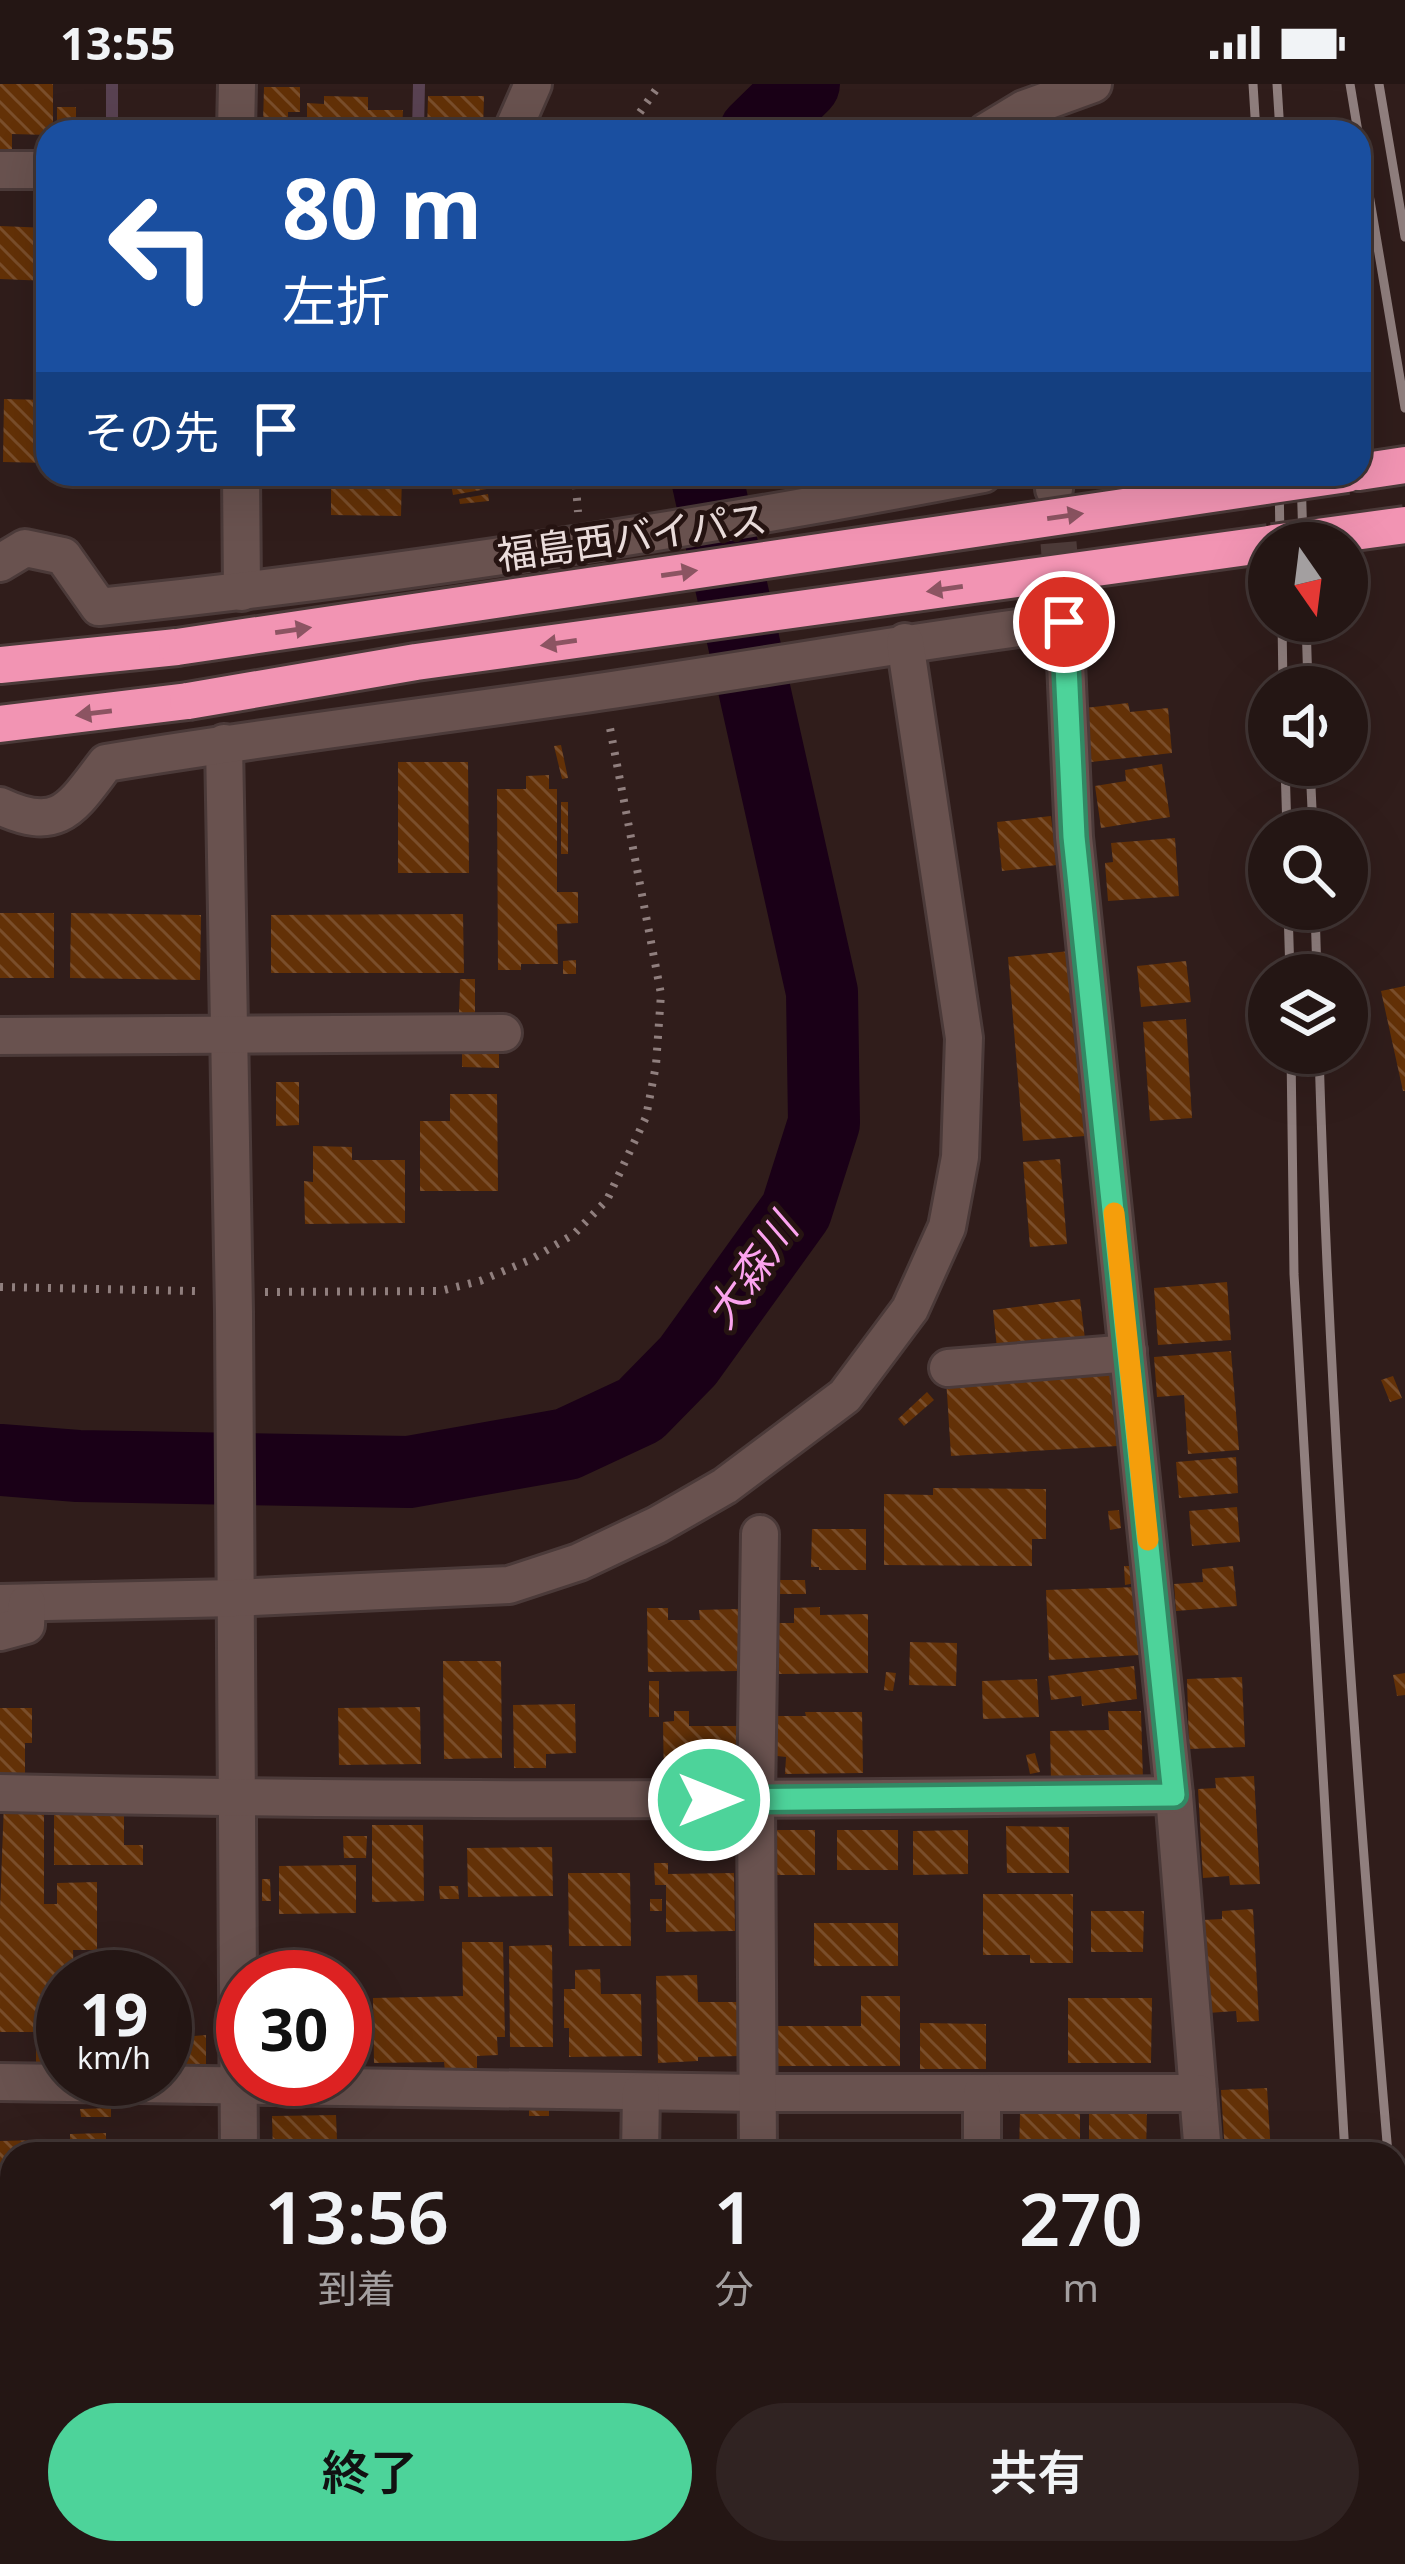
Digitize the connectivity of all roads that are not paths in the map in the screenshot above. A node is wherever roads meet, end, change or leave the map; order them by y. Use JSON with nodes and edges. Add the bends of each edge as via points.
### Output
{"nodes":[{"id":1,"x":237,"y":84,"type":"edge"},
{"id":2,"x":532,"y":84,"type":"edge"},
{"id":3,"x":1093,"y":84,"type":"edge"},
{"id":4,"x":236,"y":120,"type":"edge"},
{"id":5,"x":517,"y":120,"type":"edge"},
{"id":6,"x":1006,"y":120,"type":"edge"},
{"id":7,"x":0,"y":170,"type":"edge"},
{"id":8,"x":36,"y":170,"type":"edge"},
{"id":9,"x":1405,"y":465,"type":"edge"},
{"id":10,"x":1371,"y":470,"type":"edge"},
{"id":11,"x":241,"y":486,"type":"edge"},
{"id":12,"x":1266,"y":486,"type":"edge"},
{"id":13,"x":846,"y":487,"type":"edge"},
{"id":14,"x":1405,"y":525,"type":"edge"},
{"id":15,"x":1368,"y":530,"type":"edge"},
{"id":16,"x":1248,"y":546,"type":"edge"},
{"id":17,"x":0,"y":562,"type":"edge"},
{"id":18,"x":242,"y":592,"type":"junction"},
{"id":19,"x":888,"y":645,"type":"junction"},
{"id":20,"x":0,"y":665,"type":"edge"},
{"id":21,"x":0,"y":724,"type":"edge"},
{"id":22,"x":224,"y":743,"type":"junction"},
{"id":23,"x":0,"y":806,"type":"edge"},
{"id":24,"x":503,"y":1034,"type":"dead end"},
{"id":25,"x":0,"y":1036,"type":"edge"},
{"id":26,"x":229,"y":1036,"type":"junction"},
{"id":27,"x":1128,"y":1351,"type":"junction"},
{"id":28,"x":948,"y":1368,"type":"dead end"},
{"id":29,"x":760,"y":1534,"type":"dead end"},
{"id":30,"x":235,"y":1586,"type":"junction"},
{"id":31,"x":14,"y":1603,"type":"edge"},
{"id":32,"x":0,"y":1632,"type":"edge"},
{"id":33,"x":0,"y":1793,"type":"edge"},
{"id":34,"x":1174,"y":1795,"type":"junction"},
{"id":35,"x":236,"y":1798,"type":"junction"},
{"id":36,"x":756,"y":1801,"type":"junction"},
{"id":37,"x":238,"y":1950,"type":"edge"},
{"id":38,"x":0,"y":2083,"type":"edge"},
{"id":39,"x":216,"y":2086,"type":"edge"},
{"id":40,"x":372,"y":2088,"type":"edge"},
{"id":41,"x":641,"y":2092,"type":"junction"},
{"id":42,"x":759,"y":2093,"type":"junction"},
{"id":43,"x":982,"y":2093,"type":"junction"},
{"id":44,"x":1198,"y":2093,"type":"junction"},
{"id":45,"x":239,"y":2106,"type":"edge"},
{"id":46,"x":238,"y":2142,"type":"edge"},
{"id":47,"x":640,"y":2142,"type":"edge"},
{"id":48,"x":758,"y":2142,"type":"edge"},
{"id":49,"x":982,"y":2142,"type":"edge"},
{"id":50,"x":1202,"y":2142,"type":"edge"}],
"edges":[{"from":1,"to":4,"type":"street"},
{"from":2,"to":5,"type":"street"},
{"from":3,"to":6,"type":"street"},
{"from":7,"to":8,"type":"street"},
{"from":9,"to":10,"type":"highway"},
{"from":11,"to":18,"type":"street"},
{"from":20,"to":12,"type":"highway","name":"福島西バイパス","one_way":true,"bridge":true,"via":[[177,647]]},
{"from":13,"to":18,"type":"street","via":[[622,536]]},
{"from":14,"to":15,"type":"highway","bridge":true},
{"from":16,"to":21,"type":"highway","one_way":true,"bridge":true},
{"from":17,"to":18,"type":"street","via":[[25,548],[63,556],[99,607]]},
{"from":19,"to":22,"type":"street"},
{"from":19,"to":27,"type":"street","via":[[1063,609],[1074,837]]},
{"from":19,"to":30,"type":"street","via":[[964,1037],[960,1157],[947,1228],[910,1309],[845,1396],[725,1486],[578,1562],[508,1585]]},
{"from":22,"to":23,"type":"street","via":[[106,763],[71,809],[43,820]]},
{"from":22,"to":26,"type":"street"},
{"from":24,"to":26,"type":"street"},
{"from":25,"to":26,"type":"street"},
{"from":26,"to":30,"type":"street"},
{"from":27,"to":28,"type":"street"},
{"from":27,"to":34,"type":"street"},
{"from":29,"to":36,"type":"street"},
{"from":30,"to":31,"type":"street"},
{"from":30,"to":35,"type":"street"},
{"from":31,"to":32,"type":"street","via":[[26,1625]]},
{"from":33,"to":35,"type":"street"},
{"from":34,"to":36,"type":"street"},
{"from":34,"to":44,"type":"street"},
{"from":35,"to":36,"type":"street"},
{"from":35,"to":37,"type":"street"},
{"from":36,"to":42,"type":"street"},
{"from":38,"to":39,"type":"street"},
{"from":40,"to":41,"type":"street"},
{"from":41,"to":42,"type":"street"},
{"from":41,"to":47,"type":"street"},
{"from":42,"to":43,"type":"street"},
{"from":42,"to":48,"type":"street"},
{"from":43,"to":44,"type":"street"},
{"from":43,"to":49,"type":"street"},
{"from":44,"to":50,"type":"street"},
{"from":45,"to":46,"type":"street"}]}
